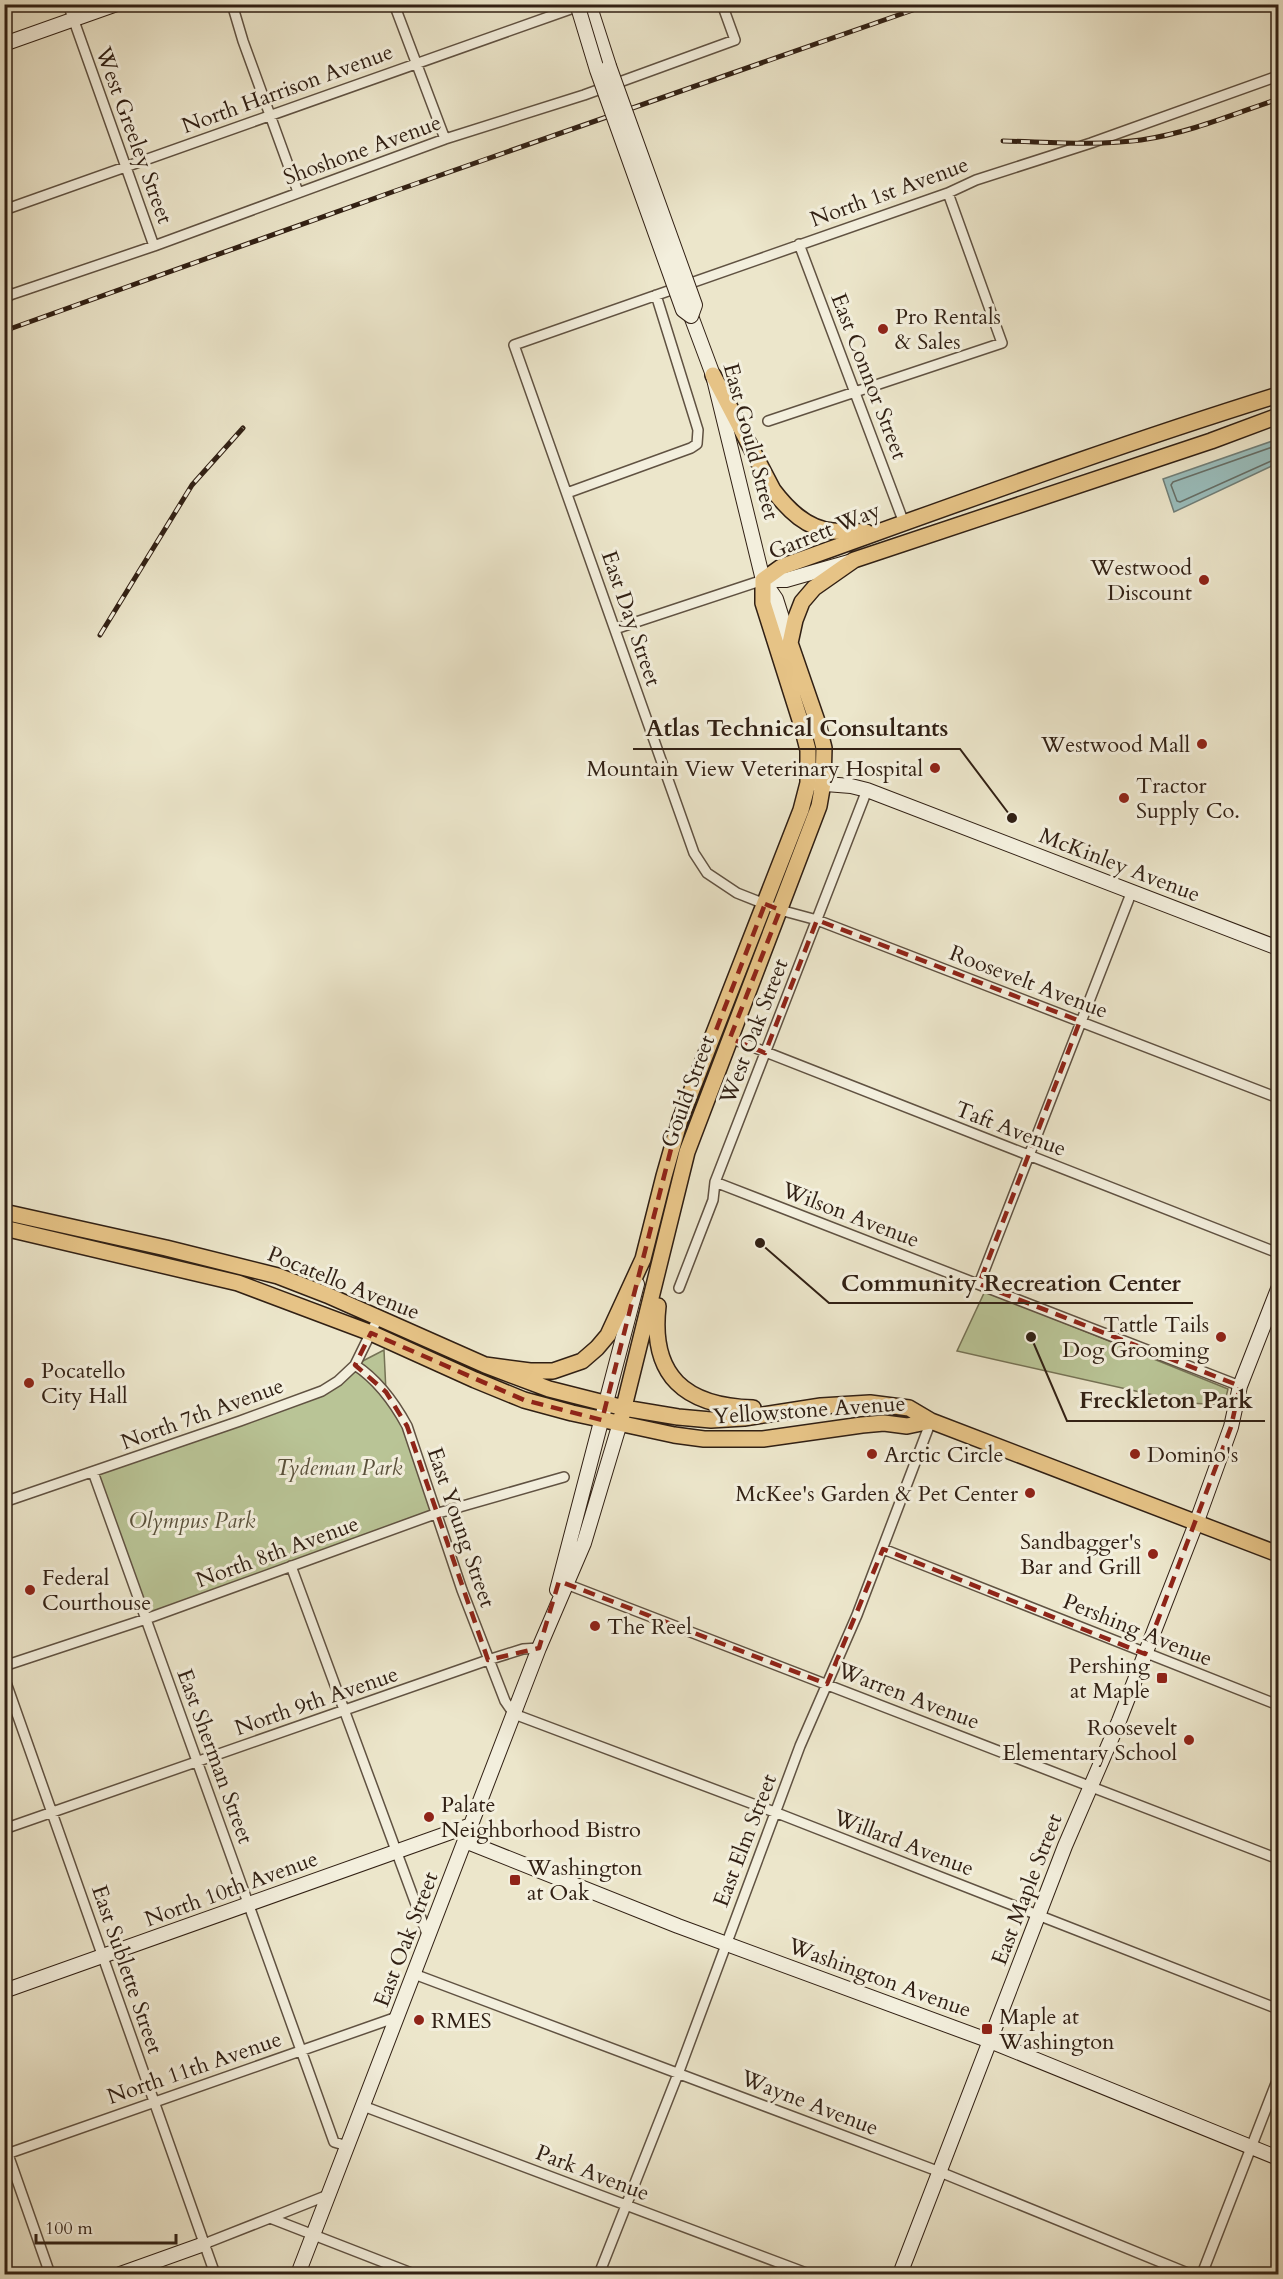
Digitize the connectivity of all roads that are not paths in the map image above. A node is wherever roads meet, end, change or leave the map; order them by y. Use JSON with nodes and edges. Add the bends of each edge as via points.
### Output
{"nodes":[{"id":1,"x":68,"y":4,"type":"edge"},
{"id":2,"x":117,"y":4,"type":"edge"},
{"id":3,"x":232,"y":4,"type":"edge"},
{"id":4,"x":394,"y":4,"type":"edge"},
{"id":5,"x":577,"y":4,"type":"edge"},
{"id":6,"x":584,"y":4,"type":"edge"},
{"id":7,"x":589,"y":4,"type":"edge"},
{"id":8,"x":722,"y":4,"type":"edge"},
{"id":9,"x":73,"y":20,"type":"junction"},
{"id":10,"x":4,"y":44,"type":"edge"},
{"id":11,"x":415,"y":64,"type":"junction"},
{"id":12,"x":603,"y":68,"type":"junction"},
{"id":13,"x":1278,"y":76,"type":"edge"},
{"id":14,"x":270,"y":116,"type":"junction"},
{"id":15,"x":445,"y":139,"type":"junction"},
{"id":16,"x":125,"y":166,"type":"junction"},
{"id":17,"x":298,"y":192,"type":"junction"},
{"id":18,"x":948,"y":193,"type":"junction"},
{"id":19,"x":4,"y":210,"type":"edge"},
{"id":20,"x":799,"y":244,"type":"junction"},
{"id":21,"x":154,"y":246,"type":"junction"},
{"id":22,"x":4,"y":283,"type":"edge"},
{"id":23,"x":656,"y":295,"type":"junction"},
{"id":24,"x":7,"y":297,"type":"edge"},
{"id":25,"x":514,"y":345,"type":"joint"},
{"id":26,"x":713,"y":375,"type":"junction"},
{"id":27,"x":856,"y":392,"type":"junction"},
{"id":28,"x":1278,"y":395,"type":"edge"},
{"id":29,"x":1278,"y":416,"type":"edge"},
{"id":30,"x":768,"y":421,"type":"dead end"},
{"id":31,"x":567,"y":493,"type":"junction"},
{"id":32,"x":904,"y":523,"type":"junction"},
{"id":33,"x":875,"y":534,"type":"junction"},
{"id":34,"x":854,"y":560,"type":"junction"},
{"id":35,"x":764,"y":580,"type":"junction"},
{"id":36,"x":615,"y":629,"type":"junction"},
{"id":37,"x":789,"y":643,"type":"junction"},
{"id":38,"x":815,"y":783,"type":"junction"},
{"id":39,"x":867,"y":790,"type":"junction"},
{"id":40,"x":1132,"y":891,"type":"junction"},
{"id":41,"x":765,"y":904,"type":"junction"},
{"id":42,"x":780,"y":910,"type":"junction"},
{"id":43,"x":817,"y":920,"type":"junction"},
{"id":44,"x":1278,"y":948,"type":"edge"},
{"id":45,"x":1080,"y":1021,"type":"junction"},
{"id":46,"x":730,"y":1038,"type":"junction"},
{"id":47,"x":765,"y":1053,"type":"junction"},
{"id":48,"x":1278,"y":1098,"type":"edge"},
{"id":49,"x":1029,"y":1156,"type":"junction"},
{"id":50,"x":715,"y":1182,"type":"junction"},
{"id":51,"x":4,"y":1212,"type":"edge"},
{"id":52,"x":4,"y":1228,"type":"edge"},
{"id":53,"x":666,"y":1234,"type":"junction"},
{"id":54,"x":1278,"y":1253,"type":"edge"},
{"id":55,"x":643,"y":1259,"type":"junction"},
{"id":56,"x":979,"y":1284,"type":"junction"},
{"id":57,"x":679,"y":1288,"type":"dead end"},
{"id":58,"x":1278,"y":1289,"type":"edge"},
{"id":59,"x":378,"y":1318,"type":"junction"},
{"id":60,"x":371,"y":1333,"type":"junction"},
{"id":61,"x":355,"y":1365,"type":"junction"},
{"id":62,"x":485,"y":1365,"type":"junction"},
{"id":63,"x":1240,"y":1386,"type":"junction"},
{"id":64,"x":607,"y":1403,"type":"junction"},
{"id":65,"x":624,"y":1407,"type":"junction"},
{"id":66,"x":789,"y":1411,"type":"junction"},
{"id":67,"x":602,"y":1420,"type":"junction"},
{"id":68,"x":931,"y":1420,"type":"junction"},
{"id":69,"x":620,"y":1423,"type":"junction"},
{"id":70,"x":93,"y":1472,"type":"junction"},
{"id":71,"x":564,"y":1477,"type":"dead end"},
{"id":72,"x":4,"y":1502,"type":"edge"},
{"id":73,"x":435,"y":1514,"type":"junction"},
{"id":74,"x":1197,"y":1521,"type":"junction"},
{"id":75,"x":883,"y":1549,"type":"junction"},
{"id":76,"x":1278,"y":1554,"type":"edge"},
{"id":77,"x":291,"y":1566,"type":"junction"},
{"id":78,"x":562,"y":1583,"type":"junction"},
{"id":79,"x":146,"y":1619,"type":"junction"},
{"id":80,"x":538,"y":1648,"type":"junction"},
{"id":81,"x":1145,"y":1654,"type":"junction"},
{"id":82,"x":488,"y":1660,"type":"junction"},
{"id":83,"x":4,"y":1666,"type":"edge"},
{"id":84,"x":4,"y":1677,"type":"edge"},
{"id":85,"x":827,"y":1684,"type":"junction"},
{"id":86,"x":1278,"y":1705,"type":"edge"},
{"id":87,"x":343,"y":1710,"type":"junction"},
{"id":88,"x":514,"y":1714,"type":"junction"},
{"id":89,"x":198,"y":1762,"type":"junction"},
{"id":90,"x":1090,"y":1785,"type":"junction"},
{"id":91,"x":52,"y":1812,"type":"junction"},
{"id":92,"x":777,"y":1813,"type":"junction"},
{"id":93,"x":471,"y":1825,"type":"junction"},
{"id":94,"x":4,"y":1829,"type":"edge"},
{"id":95,"x":465,"y":1841,"type":"junction"},
{"id":96,"x":396,"y":1852,"type":"junction"},
{"id":97,"x":1278,"y":1858,"type":"edge"},
{"id":98,"x":249,"y":1904,"type":"junction"},
{"id":99,"x":1038,"y":1915,"type":"junction"},
{"id":100,"x":428,"y":1937,"type":"junction"},
{"id":101,"x":726,"y":1942,"type":"junction"},
{"id":102,"x":103,"y":1956,"type":"junction"},
{"id":103,"x":414,"y":1974,"type":"junction"},
{"id":104,"x":4,"y":1991,"type":"edge"},
{"id":105,"x":1278,"y":2009,"type":"edge"},
{"id":106,"x":397,"y":2017,"type":"junction"},
{"id":107,"x":990,"y":2041,"type":"junction"},
{"id":108,"x":301,"y":2050,"type":"junction"},
{"id":109,"x":678,"y":2073,"type":"junction"},
{"id":110,"x":1278,"y":2078,"type":"edge"},
{"id":111,"x":154,"y":2102,"type":"junction"},
{"id":112,"x":363,"y":2106,"type":"junction"},
{"id":113,"x":4,"y":2143,"type":"edge"},
{"id":114,"x":347,"y":2146,"type":"junction"},
{"id":115,"x":1251,"y":2148,"type":"junction"},
{"id":116,"x":6,"y":2154,"type":"edge"},
{"id":117,"x":1278,"y":2158,"type":"edge"},
{"id":118,"x":940,"y":2172,"type":"junction"},
{"id":119,"x":328,"y":2195,"type":"junction"},
{"id":120,"x":626,"y":2205,"type":"junction"},
{"id":121,"x":270,"y":2218,"type":"junction"},
{"id":122,"x":313,"y":2235,"type":"junction"},
{"id":123,"x":204,"y":2244,"type":"junction"},
{"id":124,"x":50,"y":2274,"type":"edge"},
{"id":125,"x":120,"y":2274,"type":"edge"},
{"id":126,"x":215,"y":2274,"type":"edge"},
{"id":127,"x":298,"y":2274,"type":"edge"},
{"id":128,"x":414,"y":2274,"type":"edge"},
{"id":129,"x":599,"y":2274,"type":"edge"},
{"id":130,"x":809,"y":2274,"type":"edge"},
{"id":131,"x":900,"y":2274,"type":"edge"},
{"id":132,"x":1190,"y":2274,"type":"edge"},
{"id":133,"x":1202,"y":2274,"type":"edge"}],
"edges":[{"from":1,"to":9,"type":"street","name":"West Greeley Street"},
{"from":2,"to":9,"type":"street"},
{"from":3,"to":14,"type":"street"},
{"from":4,"to":11,"type":"street"},
{"from":5,"to":12,"type":"street","bridge":true},
{"from":6,"to":11,"type":"street","name":"North Harrison Avenue"},
{"from":7,"to":12,"type":"street"},
{"from":8,"to":15,"type":"street","name":"Shoshone Avenue","via":[[735,40],[584,95]]},
{"from":9,"to":10,"type":"street"},
{"from":9,"to":16,"type":"street","name":"West Greeley Street"},
{"from":11,"to":14,"type":"street","name":"North Harrison Avenue"},
{"from":11,"to":15,"type":"street"},
{"from":12,"to":26,"type":"street","name":"East Gould Street","bridge":true,"via":[[682,310],[691,316]]},
{"from":13,"to":18,"type":"street","name":"North 1st Avenue"},
{"from":14,"to":16,"type":"street","name":"North Harrison Avenue"},
{"from":14,"to":17,"type":"street"},
{"from":15,"to":17,"type":"street","name":"Shoshone Avenue"},
{"from":16,"to":19,"type":"street","name":"North Harrison Avenue"},
{"from":16,"to":21,"type":"street","name":"West Greeley Street"},
{"from":17,"to":21,"type":"street","name":"Shoshone Avenue"},
{"from":18,"to":20,"type":"street","name":"North 1st Avenue"},
{"from":18,"to":27,"type":"street","via":[[1002,343]]},
{"from":20,"to":23,"type":"street","name":"North 1st Avenue"},
{"from":20,"to":27,"type":"street","name":"East Connor Street"},
{"from":21,"to":24,"type":"street","name":"Shoshone Avenue"},
{"from":22,"to":24,"type":"street"},
{"from":23,"to":25,"type":"street","name":"North 1st Avenue"},
{"from":23,"to":31,"type":"street","via":[[698,430],[698,444]]},
{"from":25,"to":31,"type":"street","name":"East Day Street"},
{"from":26,"to":33,"type":"main road","via":[[773,490],[797,517],[829,531]]},
{"from":26,"to":35,"type":"street","name":"East Gould Street"},
{"from":27,"to":30,"type":"street"},
{"from":27,"to":32,"type":"street","name":"East Connor Street"},
{"from":28,"to":32,"type":"main road","name":"Garrett Way"},
{"from":29,"to":34,"type":"main road","name":"Garrett Way"},
{"from":31,"to":36,"type":"street","name":"East Day Street"},
{"from":32,"to":33,"type":"main road","name":"Garrett Way"},
{"from":33,"to":35,"type":"main road","name":"Garrett Way","via":[[781,567]]},
{"from":34,"to":35,"type":"street","name":"Garrett Way","via":[[786,580]]},
{"from":34,"to":37,"type":"main road","via":[[814,588],[802,602]]},
{"from":35,"to":36,"type":"street"},
{"from":35,"to":37,"type":"street","name":"East Gould Street","via":[[776,599]]},
{"from":35,"to":38,"type":"main road","name":"East Gould Street","via":[[763,603],[801,723]]},
{"from":36,"to":41,"type":"street","name":"East Day Street","via":[[694,853],[707,873],[737,893]]},
{"from":37,"to":38,"type":"main road","name":"East Gould Street","via":[[824,748]]},
{"from":38,"to":39,"type":"street","name":"McKinley Avenue"},
{"from":38,"to":41,"type":"main road","name":"Gould Street"},
{"from":38,"to":42,"type":"main road","name":"Gould Street","via":[[819,806]]},
{"from":39,"to":40,"type":"street","name":"McKinley Avenue"},
{"from":39,"to":43,"type":"street","name":"West Oak Street"},
{"from":40,"to":44,"type":"street","name":"McKinley Avenue"},
{"from":40,"to":45,"type":"street"},
{"from":41,"to":42,"type":"street","name":"Roosevelt Avenue"},
{"from":41,"to":55,"type":"main road","name":"Gould Street","via":[[680,1120]]},
{"from":42,"to":43,"type":"street","name":"Roosevelt Avenue"},
{"from":42,"to":46,"type":"main road","name":"Gould Street"},
{"from":43,"to":45,"type":"street","name":"Roosevelt Avenue"},
{"from":43,"to":47,"type":"street","name":"West Oak Street"},
{"from":45,"to":48,"type":"street","name":"Roosevelt Avenue"},
{"from":45,"to":49,"type":"street"},
{"from":46,"to":47,"type":"street","name":"Taft Avenue"},
{"from":46,"to":53,"type":"main road","name":"Gould Street","via":[[687,1152]]},
{"from":47,"to":49,"type":"street","name":"Taft Avenue"},
{"from":47,"to":50,"type":"street","name":"West Oak Street"},
{"from":49,"to":54,"type":"street","name":"Taft Avenue"},
{"from":49,"to":56,"type":"street"},
{"from":50,"to":56,"type":"street","name":"Wilson Avenue"},
{"from":50,"to":57,"type":"street","name":"West Oak Street","via":[[713,1200]]},
{"from":51,"to":59,"type":"main road","name":"Pocatello Avenue","via":[[268,1274]]},
{"from":52,"to":60,"type":"main road","name":"Pocatello Avenue","via":[[238,1283]]},
{"from":53,"to":65,"type":"main road","name":"Gould Street"},
{"from":53,"to":66,"type":"main road","via":[[656,1324],[659,1352],[668,1372],[694,1396],[717,1405]]},
{"from":55,"to":62,"type":"main road","via":[[608,1335],[582,1361],[542,1372]]},
{"from":55,"to":64,"type":"street","name":"Gould Street"},
{"from":56,"to":63,"type":"street","name":"Wilson Avenue"},
{"from":58,"to":63,"type":"street","name":"East Maple Street"},
{"from":59,"to":60,"type":"street","name":"North 7th Avenue"},
{"from":59,"to":62,"type":"main road","name":"Pocatello Avenue"},
{"from":60,"to":61,"type":"street","name":"North 7th Avenue"},
{"from":60,"to":67,"type":"main road","name":"Pocatello Avenue","via":[[524,1400]]},
{"from":61,"to":70,"type":"street","name":"North 7th Avenue","via":[[322,1391]]},
{"from":61,"to":73,"type":"street","name":"East Young Street","via":[[397,1407]]},
{"from":62,"to":64,"type":"main road","name":"Pocatello Avenue","via":[[549,1389]]},
{"from":63,"to":74,"type":"street","name":"East Maple Street","via":[[1231,1427]]},
{"from":64,"to":65,"type":"main road","name":"Pocatello Avenue"},
{"from":64,"to":67,"type":"street","name":"Gould Street"},
{"from":65,"to":66,"type":"main road","name":"Yellowstone Avenue","via":[[711,1420]]},
{"from":65,"to":69,"type":"main road","name":"Gould Street"},
{"from":66,"to":68,"type":"main road","name":"Yellowstone Avenue","via":[[870,1403],[909,1408]]},
{"from":67,"to":69,"type":"main road","name":"Pocatello Avenue"},
{"from":67,"to":78,"type":"street","name":"East Oak Street"},
{"from":68,"to":69,"type":"main road","name":"Yellowstone Avenue","via":[[907,1426],[884,1423],[735,1440],[694,1438]]},
{"from":68,"to":74,"type":"main road","name":"Yellowstone Avenue"},
{"from":68,"to":75,"type":"street","name":"East Elm Street"},
{"from":69,"to":78,"type":"street","name":"East Oak Street","via":[[587,1535]]},
{"from":70,"to":72,"type":"street","name":"North 7th Avenue"},
{"from":70,"to":79,"type":"street","name":"East Sherman Street"},
{"from":71,"to":73,"type":"street","name":"North 8th Avenue"},
{"from":73,"to":77,"type":"street","name":"North 8th Avenue"},
{"from":73,"to":82,"type":"street","name":"East Young Street"},
{"from":74,"to":76,"type":"main road","name":"Yellowstone Avenue"},
{"from":74,"to":81,"type":"street","name":"East Maple Street"},
{"from":75,"to":81,"type":"street","name":"Pershing Avenue"},
{"from":75,"to":85,"type":"street","name":"East Elm Street"},
{"from":77,"to":79,"type":"street","name":"North 8th Avenue"},
{"from":77,"to":87,"type":"street"},
{"from":78,"to":80,"type":"street","name":"East Oak Street"},
{"from":78,"to":85,"type":"street","name":"Warren Avenue"},
{"from":79,"to":83,"type":"street","name":"North 8th Avenue"},
{"from":79,"to":89,"type":"street","name":"East Sherman Street"},
{"from":80,"to":82,"type":"street","name":"North 9th Avenue"},
{"from":80,"to":88,"type":"street","name":"East Oak Street"},
{"from":81,"to":86,"type":"street","name":"Pershing Avenue"},
{"from":81,"to":90,"type":"street","name":"East Maple Street"},
{"from":82,"to":87,"type":"street","name":"North 9th Avenue"},
{"from":82,"to":88,"type":"street","name":"East Young Street"},
{"from":84,"to":91,"type":"street","name":"East Sublette Street"},
{"from":85,"to":90,"type":"street","name":"Warren Avenue"},
{"from":85,"to":92,"type":"street","name":"East Elm Street"},
{"from":87,"to":89,"type":"street","name":"North 9th Avenue"},
{"from":87,"to":96,"type":"street"},
{"from":88,"to":92,"type":"street","name":"Willard Avenue"},
{"from":88,"to":93,"type":"street","name":"East Oak Street"},
{"from":89,"to":91,"type":"street","name":"North 9th Avenue"},
{"from":89,"to":98,"type":"street","name":"East Sherman Street"},
{"from":90,"to":97,"type":"street","name":"Warren Avenue"},
{"from":90,"to":99,"type":"street","name":"East Maple Street"},
{"from":91,"to":94,"type":"street","name":"North 9th Avenue"},
{"from":91,"to":102,"type":"street","name":"East Sublette Street"},
{"from":92,"to":99,"type":"street","name":"Willard Avenue"},
{"from":92,"to":101,"type":"street","name":"East Elm Street"},
{"from":93,"to":95,"type":"street","name":"East Oak Street"},
{"from":93,"to":96,"type":"street","name":"North 10th Avenue"},
{"from":95,"to":100,"type":"street","name":"East Oak Street"},
{"from":95,"to":101,"type":"street","name":"Washington Avenue"},
{"from":96,"to":98,"type":"street","name":"North 10th Avenue"},
{"from":96,"to":100,"type":"street"},
{"from":98,"to":102,"type":"street","name":"North 10th Avenue"},
{"from":98,"to":108,"type":"street","name":"East Sherman Street"},
{"from":99,"to":105,"type":"street","name":"Willard Avenue"},
{"from":99,"to":107,"type":"street","name":"East Maple Street"},
{"from":100,"to":103,"type":"street","name":"East Oak Street"},
{"from":101,"to":107,"type":"street","name":"Washington Avenue"},
{"from":101,"to":109,"type":"street","name":"East Elm Street"},
{"from":102,"to":104,"type":"street","name":"North 10th Avenue"},
{"from":102,"to":111,"type":"street","name":"East Sublette Street"},
{"from":103,"to":106,"type":"street","name":"East Oak Street"},
{"from":103,"to":109,"type":"street","name":"Wayne Avenue"},
{"from":106,"to":108,"type":"street","name":"North 11th Avenue"},
{"from":106,"to":112,"type":"street","name":"East Oak Street"},
{"from":107,"to":115,"type":"street","name":"Washington Avenue"},
{"from":107,"to":118,"type":"street","name":"East Maple Street"},
{"from":108,"to":111,"type":"street","name":"North 11th Avenue"},
{"from":108,"to":114,"type":"street","name":"East Sherman Street","via":[[334,2142]]},
{"from":109,"to":118,"type":"street","name":"Wayne Avenue"},
{"from":109,"to":120,"type":"street","name":"East Elm Street"},
{"from":110,"to":115,"type":"street"},
{"from":111,"to":116,"type":"street","name":"North 11th Avenue"},
{"from":111,"to":123,"type":"street","name":"East Sublette Street"},
{"from":112,"to":114,"type":"street","name":"East Oak Street"},
{"from":112,"to":120,"type":"street","name":"Park Avenue"},
{"from":113,"to":116,"type":"street"},
{"from":114,"to":119,"type":"street","name":"East Oak Street"},
{"from":115,"to":117,"type":"street","name":"Washington Avenue"},
{"from":115,"to":133,"type":"street"},
{"from":116,"to":124,"type":"street"},
{"from":118,"to":131,"type":"street","name":"East Maple Street"},
{"from":118,"to":132,"type":"street","name":"Wayne Avenue"},
{"from":119,"to":121,"type":"street"},
{"from":119,"to":122,"type":"street","name":"East Oak Street"},
{"from":120,"to":129,"type":"street","name":"East Elm Street"},
{"from":120,"to":130,"type":"street","name":"Park Avenue"},
{"from":121,"to":122,"type":"street"},
{"from":121,"to":123,"type":"street"},
{"from":122,"to":127,"type":"street","name":"East Oak Street"},
{"from":122,"to":128,"type":"street"},
{"from":123,"to":125,"type":"street"},
{"from":123,"to":126,"type":"street","name":"East Sublette Street"}]}
